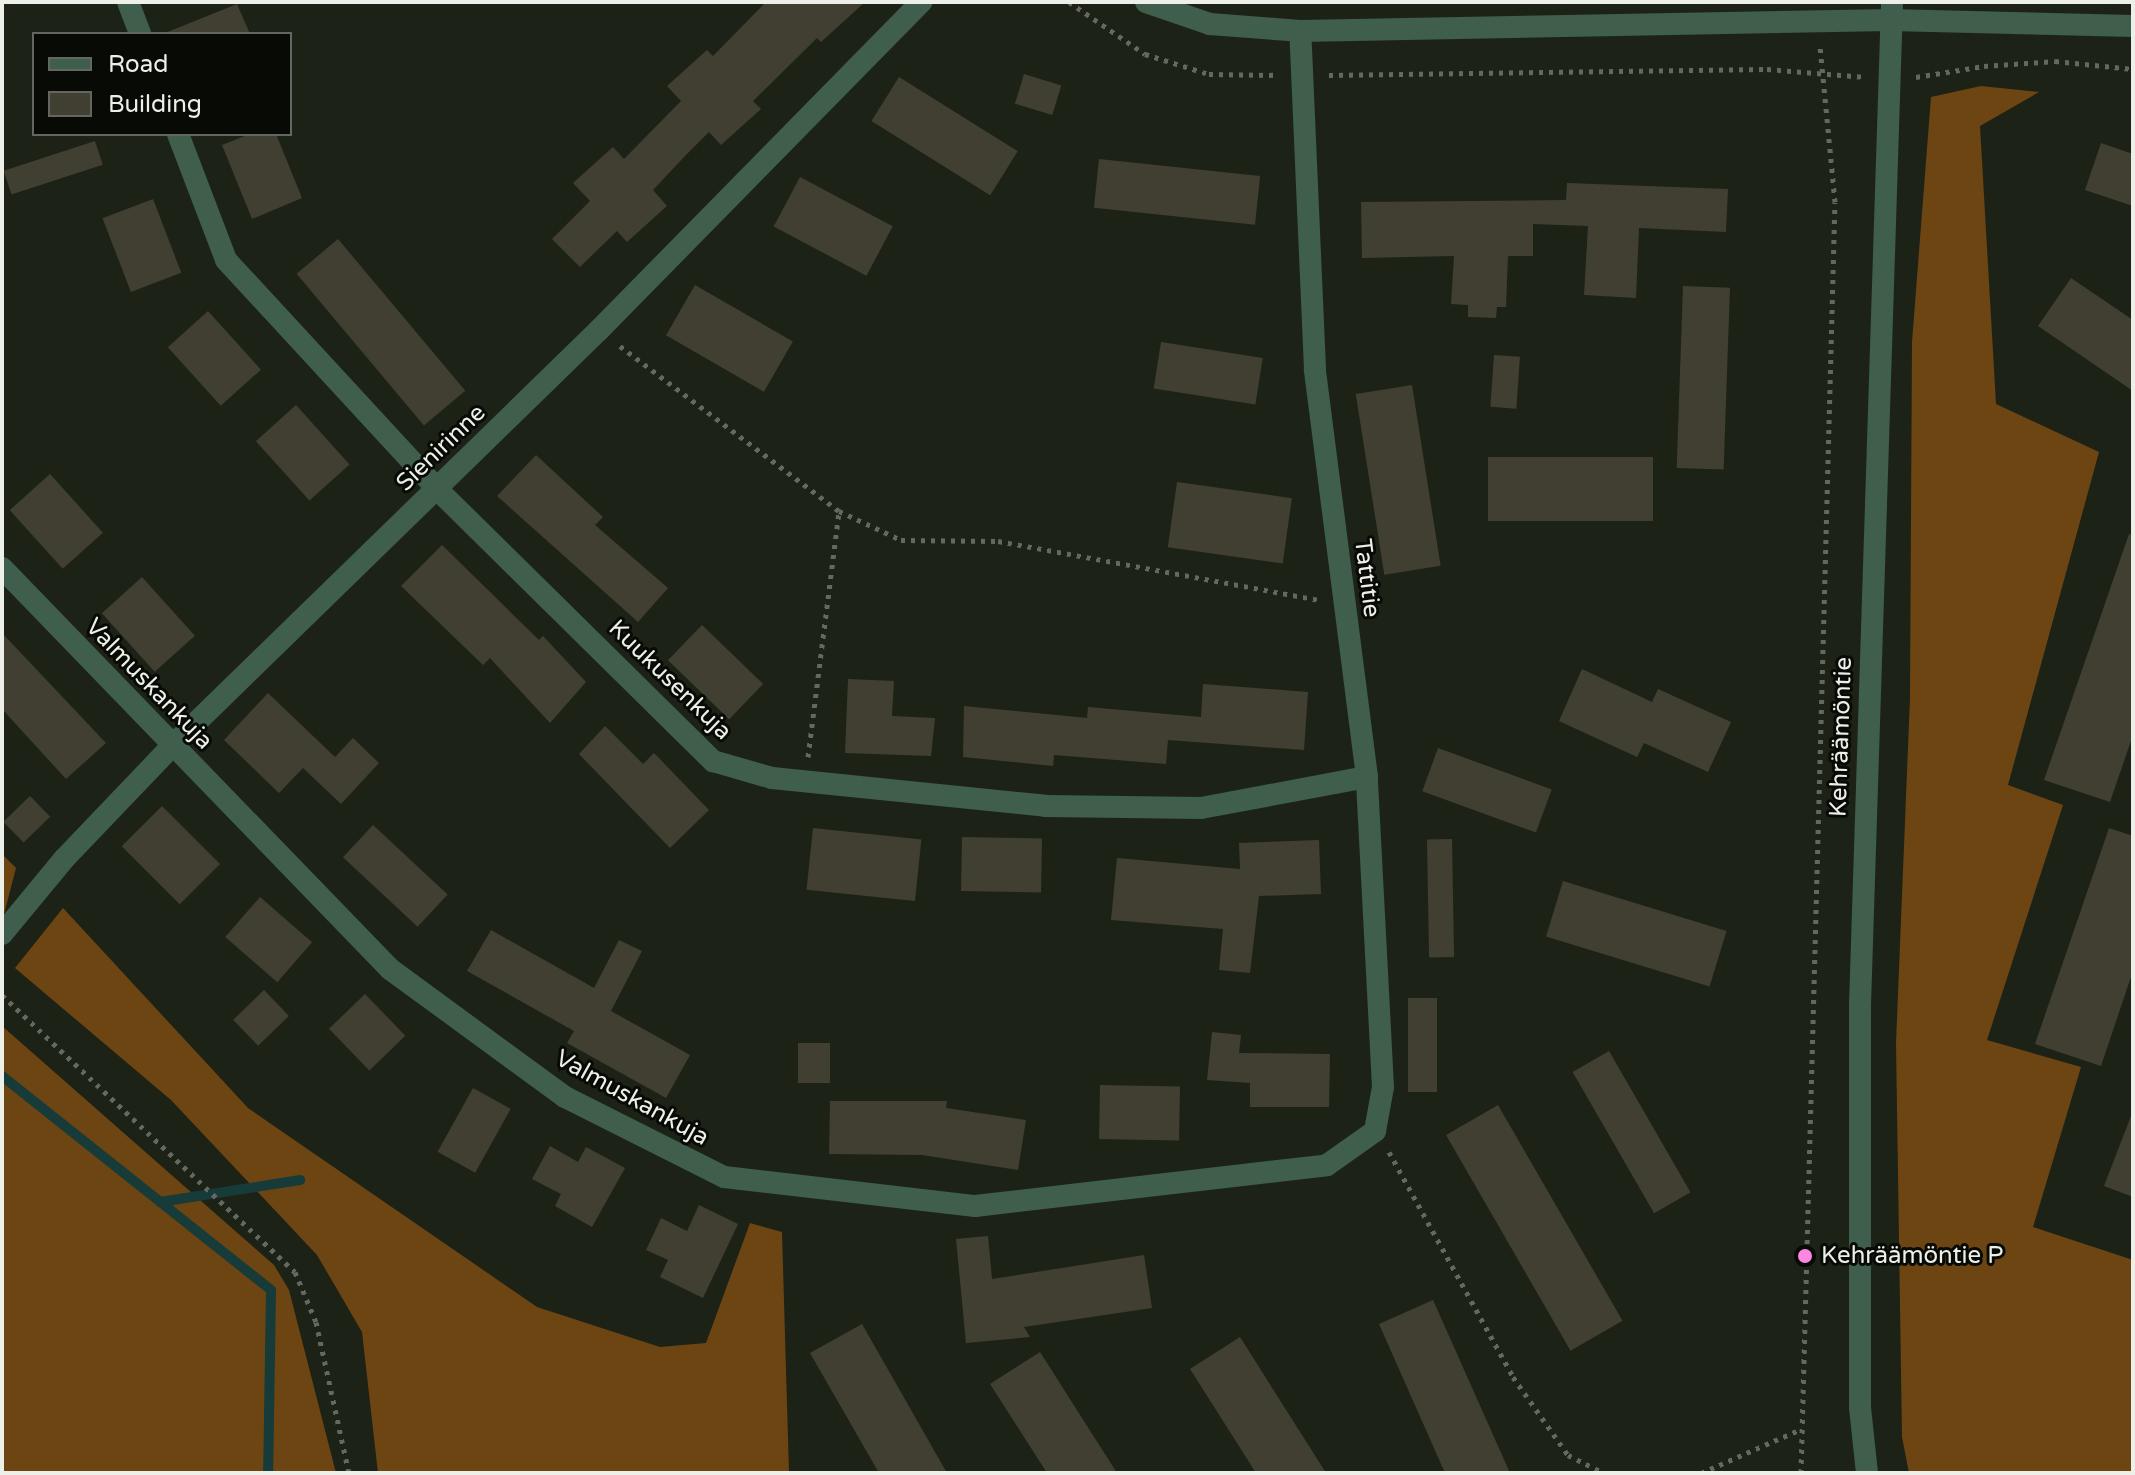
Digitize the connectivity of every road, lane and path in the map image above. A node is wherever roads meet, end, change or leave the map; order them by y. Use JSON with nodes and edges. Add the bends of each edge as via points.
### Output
{"nodes":[{"id":1,"x":128,"y":2,"type":"edge"},
{"id":2,"x":921,"y":2,"type":"edge"},
{"id":3,"x":1069,"y":2,"type":"edge"},
{"id":4,"x":1146,"y":2,"type":"edge"},
{"id":5,"x":1891,"y":11,"type":"edge"},
{"id":6,"x":1818,"y":23,"type":"junction"},
{"id":7,"x":2133,"y":26,"type":"edge"},
{"id":8,"x":1300,"y":31,"type":"junction"},
{"id":9,"x":139,"y":32,"type":"edge"},
{"id":10,"x":2133,"y":69,"type":"edge"},
{"id":11,"x":1301,"y":75,"type":"junction"},
{"id":12,"x":1822,"y":77,"type":"junction"},
{"id":13,"x":1886,"y":77,"type":"junction"},
{"id":14,"x":179,"y":136,"type":"edge"},
{"id":15,"x":599,"y":330,"type":"junction"},
{"id":16,"x":437,"y":489,"type":"junction"},
{"id":17,"x":839,"y":511,"type":"junction"},
{"id":18,"x":2,"y":568,"type":"edge"},
{"id":19,"x":1344,"y":604,"type":"junction"},
{"id":20,"x":171,"y":747,"type":"junction"},
{"id":21,"x":1367,"y":777,"type":"junction"},
{"id":22,"x":807,"y":778,"type":"junction"},
{"id":23,"x":2,"y":934,"type":"edge"},
{"id":24,"x":2,"y":995,"type":"edge"},
{"id":25,"x":1375,"y":1131,"type":"junction"},
{"id":26,"x":1801,"y":1429,"type":"junction"},
{"id":27,"x":349,"y":1473,"type":"edge"},
{"id":28,"x":1604,"y":1473,"type":"edge"},
{"id":29,"x":1701,"y":1473,"type":"edge"},
{"id":30,"x":1801,"y":1473,"type":"edge"},
{"id":31,"x":1867,"y":1473,"type":"edge"}],
"edges":[{"from":1,"to":9,"type":"street"},
{"from":2,"to":15,"type":"street","name":"Sienirinne"},
{"from":3,"to":11,"type":"path","via":[[1145,54],[1209,74]]},
{"from":4,"to":8,"type":"street","via":[[1210,24]]},
{"from":5,"to":6,"type":"street"},
{"from":5,"to":7,"type":"street"},
{"from":5,"to":13,"type":"street","name":"Kehräämöntie"},
{"from":6,"to":8,"type":"street"},
{"from":6,"to":12,"type":"path"},
{"from":8,"to":11,"type":"street","name":"Tattitie"},
{"from":10,"to":13,"type":"path","via":[[2055,61],[1984,66],[1932,78]]},
{"from":11,"to":12,"type":"path","via":[[1767,69]]},
{"from":11,"to":19,"type":"street","name":"Tattitie","via":[[1315,369]]},
{"from":12,"to":13,"type":"path"},
{"from":12,"to":26,"type":"path","via":[[1835,202]]},
{"from":13,"to":31,"type":"street","name":"Kehräämöntie","via":[[1860,1005],[1860,1407]]},
{"from":14,"to":16,"type":"street","name":"Kuukusenkuja","via":[[226,260]]},
{"from":15,"to":16,"type":"street","name":"Sienirinne"},
{"from":15,"to":17,"type":"path"},
{"from":16,"to":20,"type":"street","name":"Sienirinne"},
{"from":16,"to":22,"type":"street","name":"Kuukusenkuja","via":[[713,761],[772,778]]},
{"from":17,"to":19,"type":"path","via":[[901,540],[998,541]]},
{"from":17,"to":22,"type":"path"},
{"from":18,"to":20,"type":"street","name":"Valmuskankuja"},
{"from":19,"to":21,"type":"street","name":"Tattitie"},
{"from":20,"to":23,"type":"street","name":"Sienirinne","via":[[64,859]]},
{"from":20,"to":25,"type":"street","name":"Valmuskankuja","via":[[390,969],[565,1097],[724,1177],[975,1206],[1327,1165]]},
{"from":21,"to":22,"type":"street","name":"Kuukusenkuja","via":[[1201,808],[1046,806]]},
{"from":21,"to":25,"type":"street","name":"Tattitie","via":[[1383,1087]]},
{"from":24,"to":27,"type":"path","via":[[295,1272],[316,1322]]},
{"from":25,"to":28,"type":"path","via":[[1513,1377],[1568,1455]]},
{"from":26,"to":29,"type":"path"},
{"from":26,"to":30,"type":"path"}]}
